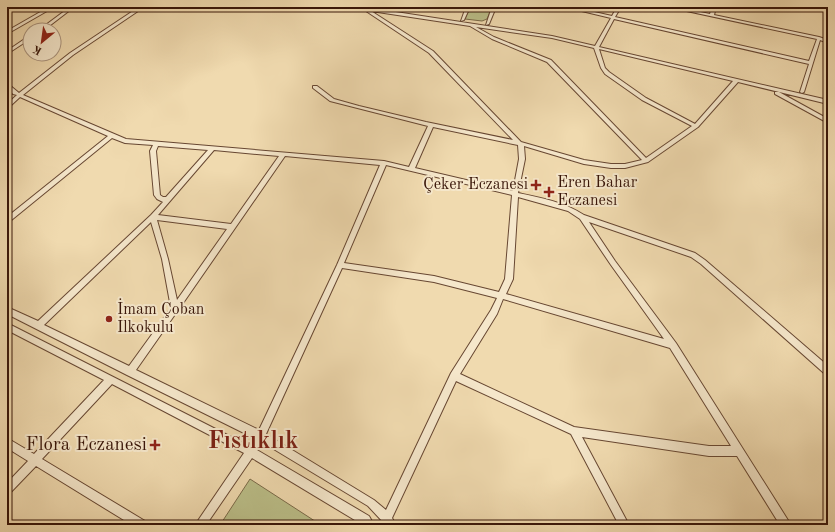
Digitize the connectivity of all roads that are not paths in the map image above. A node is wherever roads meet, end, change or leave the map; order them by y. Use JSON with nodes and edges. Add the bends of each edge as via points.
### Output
{"nodes":[{"id":1,"x":46,"y":7,"type":"edge"},
{"id":2,"x":52,"y":7,"type":"edge"},
{"id":3,"x":72,"y":7,"type":"edge"},
{"id":4,"x":142,"y":7,"type":"edge"},
{"id":5,"x":363,"y":7,"type":"edge"},
{"id":6,"x":376,"y":7,"type":"edge"},
{"id":7,"x":468,"y":7,"type":"edge"},
{"id":8,"x":494,"y":7,"type":"edge"},
{"id":9,"x":567,"y":7,"type":"edge"},
{"id":10,"x":619,"y":7,"type":"edge"},
{"id":11,"x":670,"y":7,"type":"edge"},
{"id":12,"x":714,"y":7,"type":"edge"},
{"id":13,"x":394,"y":8,"type":"edge"},
{"id":14,"x":398,"y":11,"type":"junction"},
{"id":15,"x":712,"y":16,"type":"junction"},
{"id":16,"x":612,"y":18,"type":"junction"},
{"id":17,"x":462,"y":20,"type":"junction"},
{"id":18,"x":52,"y":22,"type":"edge"},
{"id":19,"x":469,"y":24,"type":"junction"},
{"id":20,"x":487,"y":24,"type":"junction"},
{"id":21,"x":7,"y":28,"type":"edge"},
{"id":22,"x":7,"y":32,"type":"edge"},
{"id":23,"x":819,"y":38,"type":"junction"},
{"id":24,"x":828,"y":42,"type":"edge"},
{"id":25,"x":22,"y":43,"type":"edge"},
{"id":26,"x":596,"y":47,"type":"junction"},
{"id":27,"x":7,"y":53,"type":"edge"},
{"id":28,"x":811,"y":63,"type":"junction"},
{"id":29,"x":736,"y":81,"type":"junction"},
{"id":30,"x":7,"y":84,"type":"edge"},
{"id":31,"x":315,"y":87,"type":"dead end"},
{"id":32,"x":769,"y":89,"type":"junction"},
{"id":33,"x":802,"y":92,"type":"junction"},
{"id":34,"x":20,"y":95,"type":"junction"},
{"id":35,"x":828,"y":98,"type":"edge"},
{"id":36,"x":828,"y":102,"type":"edge"},
{"id":37,"x":7,"y":107,"type":"edge"},
{"id":38,"x":828,"y":121,"type":"edge"},
{"id":39,"x":431,"y":125,"type":"junction"},
{"id":40,"x":696,"y":126,"type":"junction"},
{"id":41,"x":111,"y":136,"type":"junction"},
{"id":42,"x":156,"y":144,"type":"junction"},
{"id":43,"x":521,"y":145,"type":"junction"},
{"id":44,"x":212,"y":149,"type":"junction"},
{"id":45,"x":283,"y":155,"type":"junction"},
{"id":46,"x":646,"y":161,"type":"junction"},
{"id":47,"x":384,"y":163,"type":"junction"},
{"id":48,"x":411,"y":170,"type":"junction"},
{"id":49,"x":515,"y":195,"type":"junction"},
{"id":50,"x":168,"y":199,"type":"junction"},
{"id":51,"x":153,"y":217,"type":"junction"},
{"id":52,"x":582,"y":217,"type":"junction"},
{"id":53,"x":7,"y":220,"type":"edge"},
{"id":54,"x":233,"y":227,"type":"junction"},
{"id":55,"x":340,"y":265,"type":"junction"},
{"id":56,"x":502,"y":296,"type":"junction"},
{"id":57,"x":175,"y":310,"type":"junction"},
{"id":58,"x":9,"y":313,"type":"edge"},
{"id":59,"x":7,"y":326,"type":"edge"},
{"id":60,"x":38,"y":326,"type":"junction"},
{"id":61,"x":673,"y":345,"type":"junction"},
{"id":62,"x":828,"y":371,"type":"edge"},
{"id":63,"x":130,"y":372,"type":"junction"},
{"id":64,"x":454,"y":376,"type":"junction"},
{"id":65,"x":111,"y":379,"type":"junction"},
{"id":66,"x":574,"y":431,"type":"junction"},
{"id":67,"x":261,"y":436,"type":"junction"},
{"id":68,"x":7,"y":443,"type":"edge"},
{"id":69,"x":740,"y":451,"type":"junction"},
{"id":70,"x":251,"y":452,"type":"junction"},
{"id":71,"x":34,"y":461,"type":"junction"},
{"id":72,"x":7,"y":490,"type":"edge"},
{"id":73,"x":389,"y":522,"type":"edge"},
{"id":74,"x":366,"y":523,"type":"edge"},
{"id":75,"x":141,"y":525,"type":"edge"},
{"id":76,"x":200,"y":525,"type":"edge"},
{"id":77,"x":624,"y":525,"type":"edge"},
{"id":78,"x":786,"y":525,"type":"edge"}],
"edges":[{"from":1,"to":21,"type":"street"},
{"from":2,"to":22,"type":"street"},
{"from":3,"to":18,"type":"street"},
{"from":4,"to":34,"type":"street","via":[[80,47]]},
{"from":5,"to":19,"type":"street"},
{"from":5,"to":43,"type":"street","via":[[431,52]]},
{"from":6,"to":14,"type":"street"},
{"from":7,"to":17,"type":"street"},
{"from":8,"to":20,"type":"street"},
{"from":9,"to":16,"type":"street"},
{"from":10,"to":16,"type":"street"},
{"from":11,"to":15,"type":"street"},
{"from":12,"to":15,"type":"street"},
{"from":13,"to":14,"type":"street"},
{"from":14,"to":17,"type":"street"},
{"from":15,"to":23,"type":"street"},
{"from":16,"to":26,"type":"street"},
{"from":16,"to":28,"type":"street"},
{"from":17,"to":20,"type":"street"},
{"from":19,"to":26,"type":"street"},
{"from":19,"to":46,"type":"street","via":[[493,38],[549,61]]},
{"from":20,"to":26,"type":"street","via":[[544,33]]},
{"from":23,"to":24,"type":"street"},
{"from":23,"to":28,"type":"street"},
{"from":25,"to":27,"type":"street"},
{"from":26,"to":29,"type":"street"},
{"from":26,"to":33,"type":"street"},
{"from":26,"to":40,"type":"street","via":[[607,73],[644,98]]},
{"from":28,"to":33,"type":"street"},
{"from":29,"to":32,"type":"street"},
{"from":29,"to":40,"type":"street"},
{"from":30,"to":34,"type":"street"},
{"from":31,"to":39,"type":"street","via":[[337,102]]},
{"from":32,"to":36,"type":"street"},
{"from":32,"to":38,"type":"street"},
{"from":33,"to":35,"type":"street"},
{"from":34,"to":37,"type":"street"},
{"from":34,"to":41,"type":"street"},
{"from":39,"to":43,"type":"street"},
{"from":39,"to":48,"type":"street"},
{"from":40,"to":46,"type":"street"},
{"from":41,"to":42,"type":"street","via":[[125,141]]},
{"from":41,"to":53,"type":"street"},
{"from":42,"to":44,"type":"street"},
{"from":42,"to":50,"type":"street","via":[[153,151],[157,195],[162,200]]},
{"from":43,"to":46,"type":"street","via":[[598,165],[625,166]]},
{"from":43,"to":49,"type":"street","via":[[522,159]]},
{"from":44,"to":45,"type":"street"},
{"from":44,"to":50,"type":"street"},
{"from":45,"to":47,"type":"street"},
{"from":45,"to":54,"type":"street"},
{"from":47,"to":48,"type":"street"},
{"from":47,"to":55,"type":"street"},
{"from":48,"to":49,"type":"street"},
{"from":49,"to":52,"type":"street","via":[[559,205]]},
{"from":49,"to":56,"type":"street","via":[[509,279]]},
{"from":50,"to":51,"type":"street"},
{"from":51,"to":54,"type":"street"},
{"from":51,"to":57,"type":"street","via":[[165,259]]},
{"from":51,"to":60,"type":"street"},
{"from":52,"to":61,"type":"street"},
{"from":52,"to":62,"type":"street","via":[[693,255]]},
{"from":54,"to":57,"type":"street"},
{"from":55,"to":56,"type":"street","via":[[446,282]]},
{"from":55,"to":67,"type":"street"},
{"from":56,"to":61,"type":"street"},
{"from":56,"to":64,"type":"street"},
{"from":57,"to":63,"type":"street"},
{"from":58,"to":60,"type":"street"},
{"from":59,"to":65,"type":"street"},
{"from":60,"to":63,"type":"street"},
{"from":61,"to":69,"type":"street"},
{"from":63,"to":67,"type":"street"},
{"from":64,"to":66,"type":"street"},
{"from":64,"to":73,"type":"street"},
{"from":65,"to":70,"type":"street"},
{"from":65,"to":71,"type":"street"},
{"from":66,"to":69,"type":"street","via":[[709,451]]},
{"from":66,"to":77,"type":"street"},
{"from":67,"to":70,"type":"street"},
{"from":67,"to":73,"type":"street","via":[[371,503]]},
{"from":68,"to":71,"type":"street"},
{"from":69,"to":78,"type":"street"},
{"from":70,"to":74,"type":"street"},
{"from":70,"to":76,"type":"street"},
{"from":71,"to":72,"type":"street"},
{"from":71,"to":75,"type":"street"}]}
